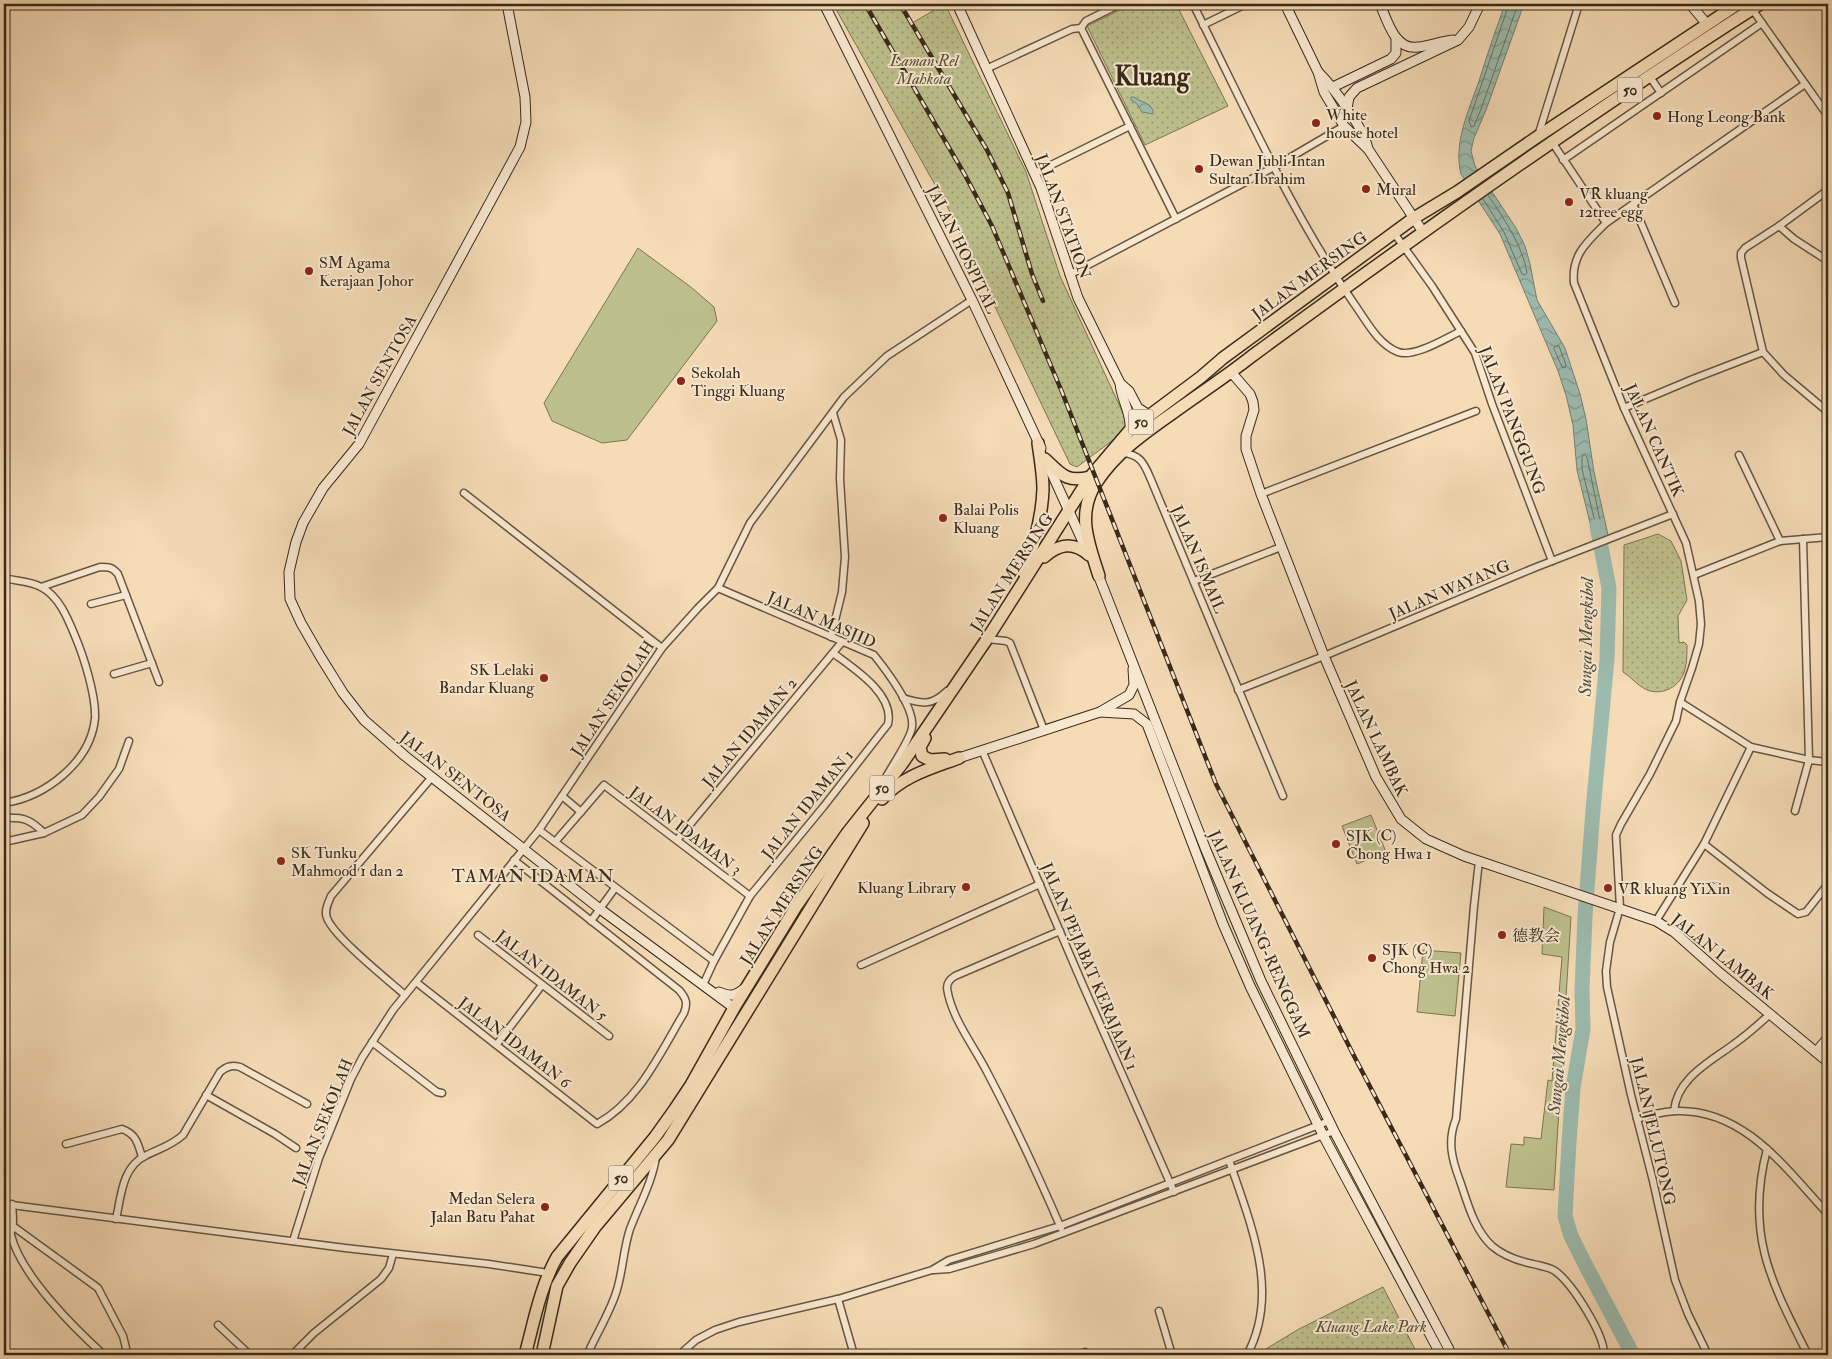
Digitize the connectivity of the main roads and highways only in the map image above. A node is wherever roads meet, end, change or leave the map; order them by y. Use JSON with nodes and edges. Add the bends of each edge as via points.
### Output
{"nodes":[{"id":1,"x":1738,"y":4,"type":"edge"},
{"id":2,"x":1756,"y":6,"type":"edge"},
{"id":3,"x":1460,"y":198,"type":"junction"},
{"id":4,"x":1232,"y":372,"type":"junction"},
{"id":5,"x":1201,"y":377,"type":"junction"},
{"id":6,"x":1038,"y":443,"type":"road end"},
{"id":7,"x":1045,"y":459,"type":"road end"},
{"id":8,"x":1092,"y":481,"type":"junction"},
{"id":9,"x":1088,"y":555,"type":"road end"},
{"id":10,"x":1037,"y":563,"type":"junction"},
{"id":11,"x":1099,"y":576,"type":"road end"},
{"id":12,"x":1017,"y":593,"type":"junction"},
{"id":13,"x":954,"y":688,"type":"junction"},
{"id":14,"x":525,"y":1355,"type":"edge"},
{"id":15,"x":542,"y":1355,"type":"edge"}],
"edges":[{"from":1,"to":3,"type":"highway","name":"JALAN MERSING","number":"50","via":[[1537,136],[1495,166]]},
{"from":2,"to":3,"type":"highway","name":"JALAN MERSING","number":"50","via":[[1502,177]]},
{"from":3,"to":4,"type":"highway","name":"JALAN MERSING","number":"50","via":[[1423,232]]},
{"from":3,"to":5,"type":"highway","name":"JALAN MERSING","number":"50","via":[[1414,218]]},
{"from":4,"to":5,"type":"highway","via":[[1222,368]]},
{"from":4,"to":8,"type":"highway","name":"JALAN MERSING","number":"50","via":[[1144,433]]},
{"from":5,"to":8,"type":"highway","name":"JALAN MERSING","number":"50","via":[[1130,430]]},
{"from":6,"to":12,"type":"highway","via":[[1043,488],[1040,516]]},
{"from":7,"to":8,"type":"highway","via":[[1064,477]]},
{"from":8,"to":10,"type":"highway","name":"JALAN MERSING","number":"50"},
{"from":8,"to":11,"type":"highway","via":[[1085,520],[1086,535]]},
{"from":9,"to":10,"type":"highway","via":[[1081,548],[1068,546],[1050,552]]},
{"from":10,"to":12,"type":"highway","name":"JALAN MERSING","number":"50"},
{"from":12,"to":13,"type":"highway","name":"JALAN MERSING","number":"50"},
{"from":13,"to":14,"type":"highway","name":"JALAN MERSING","number":"50","via":[[781,928],[691,1085],[655,1137],[573,1237],[548,1273]]},
{"from":13,"to":15,"type":"highway","via":[[951,700],[923,742],[920,752],[930,760],[959,758],[910,777],[890,790],[868,816],[668,1140],[595,1227],[570,1263],[557,1286]]}]}
